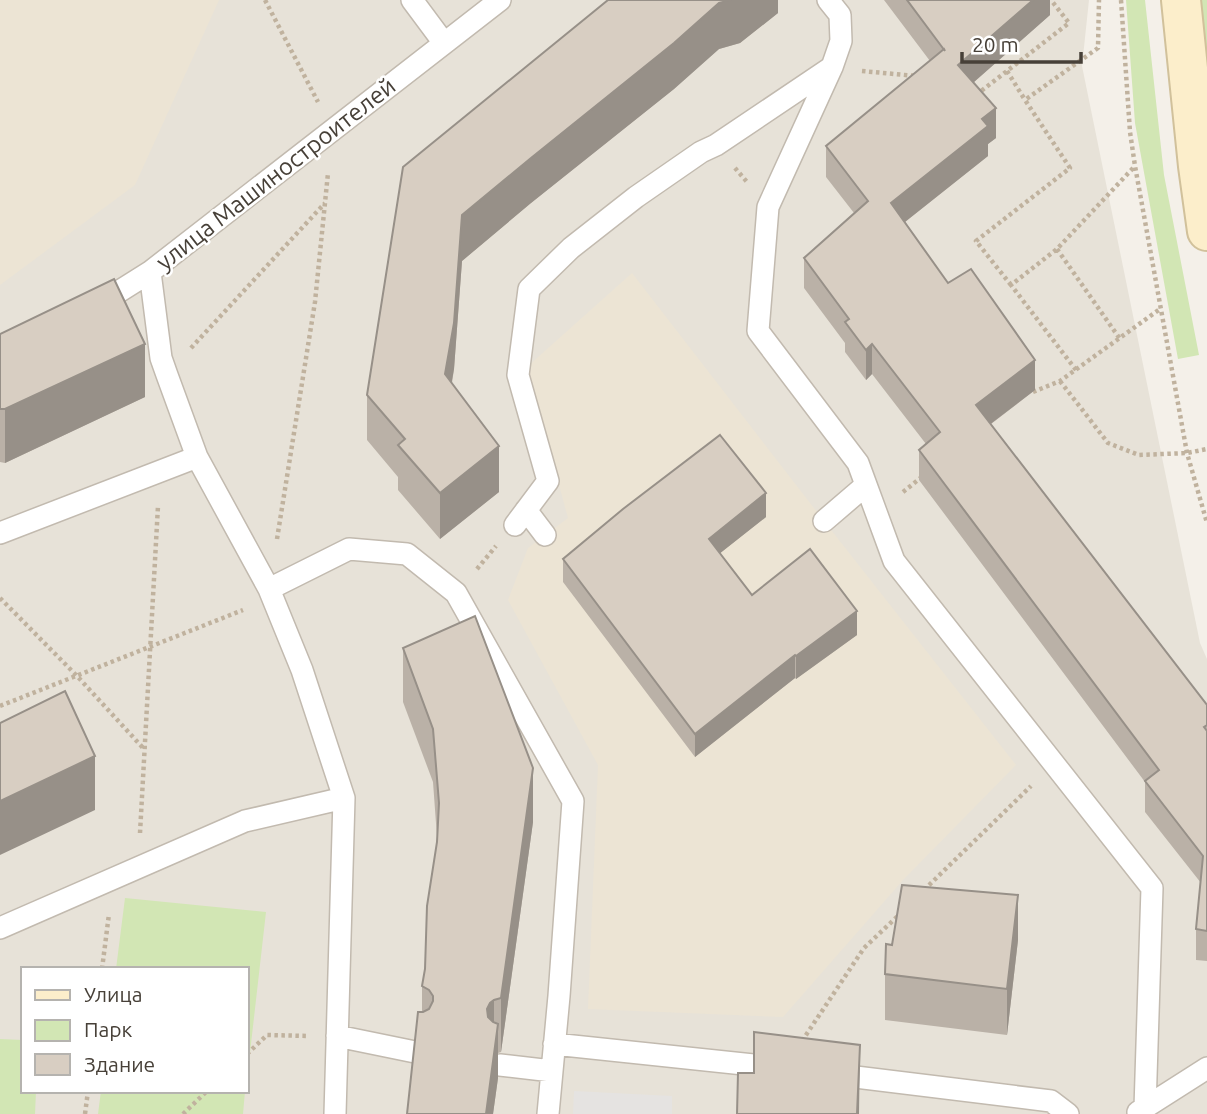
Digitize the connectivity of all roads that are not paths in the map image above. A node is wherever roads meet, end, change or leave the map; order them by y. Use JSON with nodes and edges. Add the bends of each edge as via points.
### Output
{"nodes":[{"id":1,"x":412,"y":0,"type":"edge"},
{"id":2,"x":500,"y":0,"type":"edge"},
{"id":3,"x":828,"y":0,"type":"edge"},
{"id":4,"x":1181,"y":0,"type":"edge"},
{"id":5,"x":444,"y":43,"type":"junction"},
{"id":6,"x":832,"y":67,"type":"junction"},
{"id":7,"x":1207,"y":231,"type":"edge"},
{"id":8,"x":150,"y":272,"type":"junction"},
{"id":9,"x":76,"y":319,"type":"edge"},
{"id":10,"x":197,"y":457,"type":"junction"},
{"id":11,"x":866,"y":485,"type":"junction"},
{"id":12,"x":824,"y":521,"type":"dead end"},
{"id":13,"x":0,"y":533,"type":"edge"},
{"id":14,"x":545,"y":535,"type":"dead end"},
{"id":15,"x":271,"y":594,"type":"junction"},
{"id":16,"x":344,"y":798,"type":"junction"},
{"id":17,"x":0,"y":928,"type":"edge"},
{"id":18,"x":337,"y":1036,"type":"junction"},
{"id":19,"x":554,"y":1044,"type":"junction"},
{"id":20,"x":420,"y":1053,"type":"edge"},
{"id":21,"x":500,"y":1065,"type":"dead end"},
{"id":22,"x":1207,"y":1068,"type":"edge"},
{"id":23,"x":552,"y":1071,"type":"junction"},
{"id":24,"x":1140,"y":1111,"type":"edge"},
{"id":25,"x":335,"y":1114,"type":"edge"},
{"id":26,"x":548,"y":1114,"type":"edge"},
{"id":27,"x":1068,"y":1114,"type":"edge"}],
"edges":[{"from":1,"to":5,"type":"lane"},
{"from":2,"to":5,"type":"lane","name":"улица Машиностроителей"},
{"from":3,"to":6,"type":"lane","via":[[840,15],[841,41]]},
{"from":4,"to":7,"type":"street"},
{"from":5,"to":8,"type":"lane","name":"улица Машиностроителей"},
{"from":6,"to":11,"type":"lane","via":[[768,207],[758,331],[858,463]]},
{"from":6,"to":14,"type":"lane","via":[[636,197],[571,248],[529,289],[518,375],[548,481],[521,517]]},
{"from":8,"to":9,"type":"lane"},
{"from":8,"to":10,"type":"lane","name":"улица Машиностроителей","via":[[161,358]]},
{"from":10,"to":13,"type":"lane"},
{"from":10,"to":15,"type":"lane","name":"улица Машиностроителей"},
{"from":11,"to":12,"type":"lane"},
{"from":11,"to":24,"type":"lane","via":[[894,561],[1152,888]]},
{"from":15,"to":16,"type":"lane","name":"улица Машиностроителей","via":[[302,670]]},
{"from":15,"to":19,"type":"lane","via":[[349,549],[407,554],[456,593],[573,802]]},
{"from":16,"to":17,"type":"lane","via":[[245,821]]},
{"from":16,"to":18,"type":"lane","name":"улица Машиностроителей"},
{"from":18,"to":20,"type":"lane"},
{"from":18,"to":25,"type":"lane","name":"улица Машиностроителей"},
{"from":19,"to":23,"type":"lane"},
{"from":19,"to":27,"type":"lane","via":[[1051,1101]]},
{"from":21,"to":23,"type":"lane"},
{"from":22,"to":24,"type":"lane"},
{"from":23,"to":26,"type":"lane"}]}
